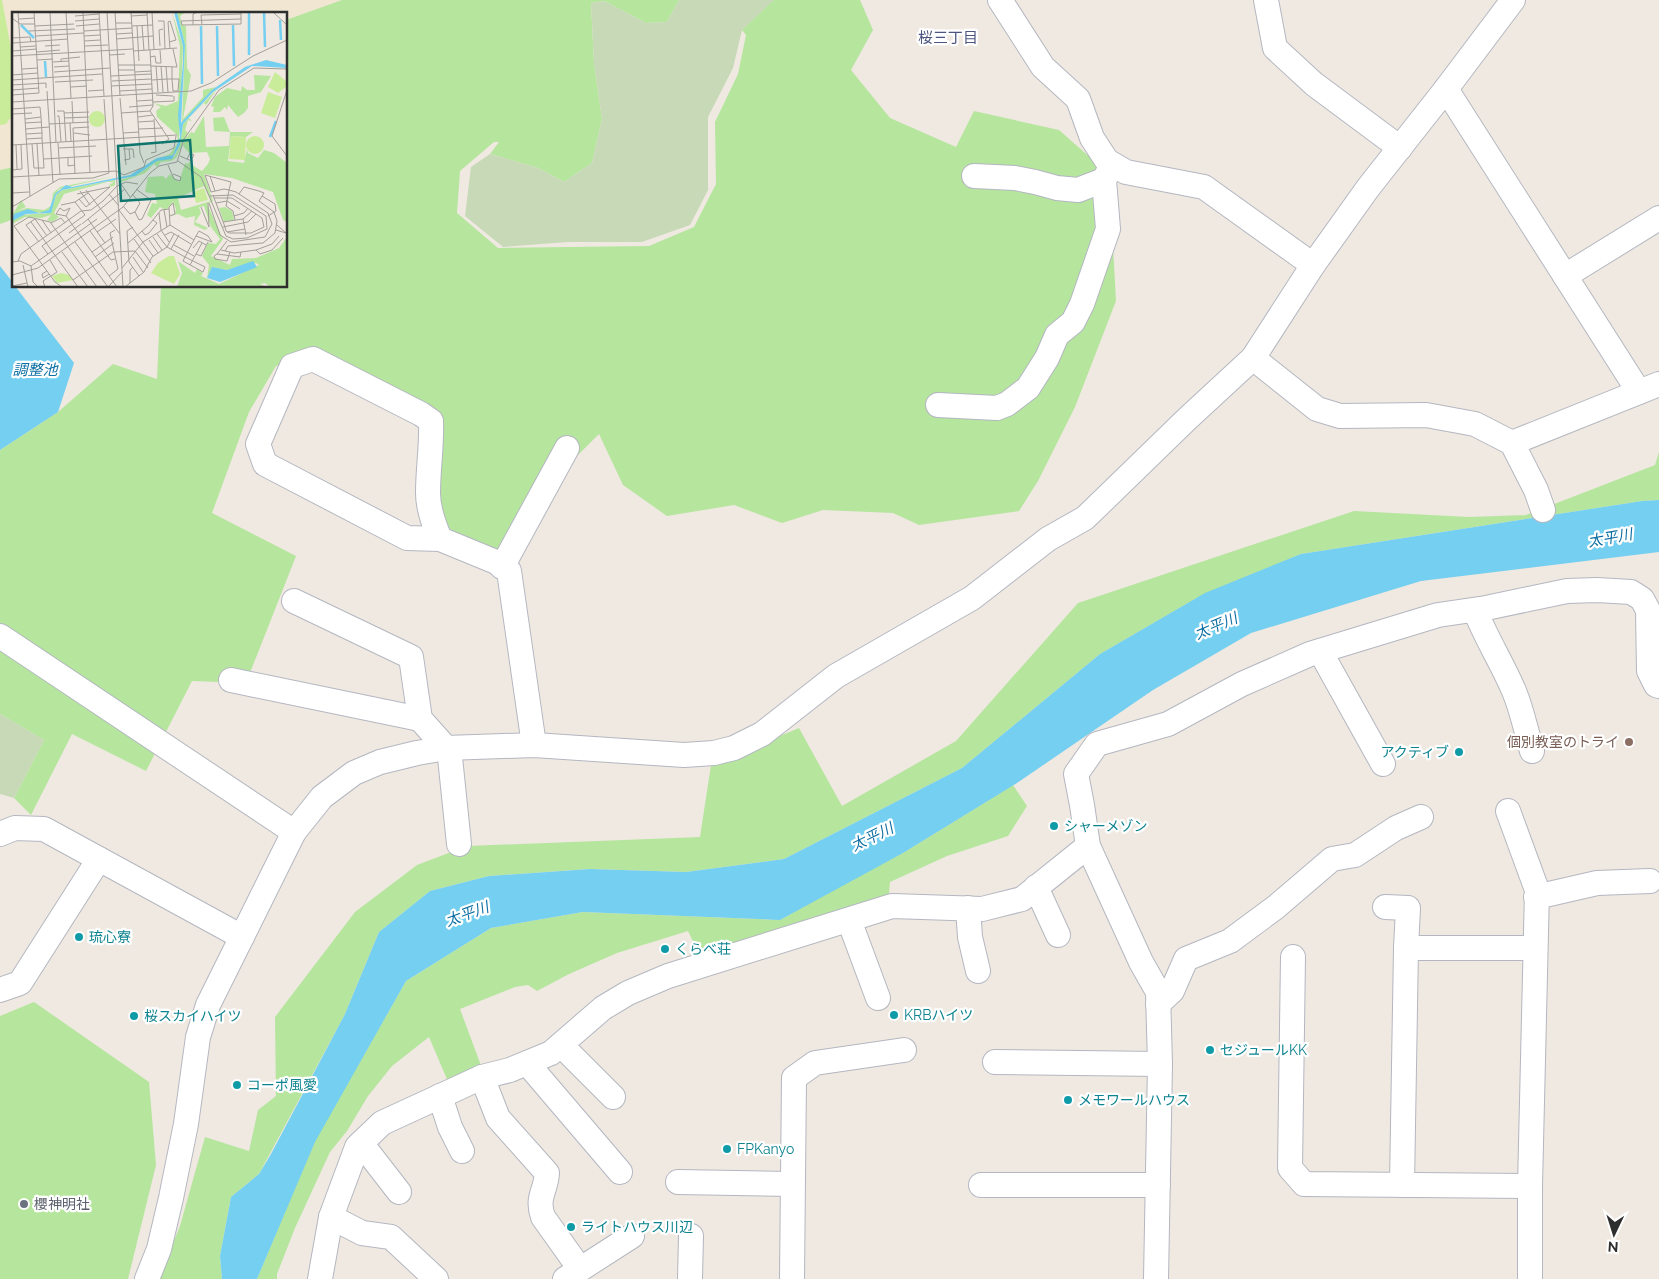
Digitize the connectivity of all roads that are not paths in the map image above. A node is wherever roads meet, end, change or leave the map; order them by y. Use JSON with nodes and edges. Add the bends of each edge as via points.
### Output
{"nodes":[{"id":1,"x":1000,"y":0,"type":"edge"},
{"id":2,"x":1266,"y":0,"type":"edge"},
{"id":3,"x":1512,"y":0,"type":"edge"},
{"id":4,"x":1446,"y":89,"type":"junction"},
{"id":5,"x":1400,"y":148,"type":"junction"},
{"id":6,"x":1108,"y":173,"type":"junction"},
{"id":7,"x":974,"y":176,"type":"dead end"},
{"id":8,"x":1659,"y":218,"type":"edge"},
{"id":9,"x":1312,"y":265,"type":"junction"},
{"id":10,"x":1565,"y":276,"type":"junction"},
{"id":11,"x":1252,"y":358,"type":"junction"},
{"id":12,"x":1649,"y":388,"type":"edge"},
{"id":13,"x":938,"y":405,"type":"dead end"},
{"id":14,"x":1512,"y":443,"type":"junction"},
{"id":15,"x":567,"y":448,"type":"dead end"},
{"id":16,"x":1543,"y":510,"type":"dead end"},
{"id":17,"x":440,"y":540,"type":"junction"},
{"id":18,"x":502,"y":566,"type":"junction"},
{"id":19,"x":294,"y":601,"type":"dead end"},
{"id":20,"x":1475,"y":610,"type":"junction"},
{"id":21,"x":0,"y":636,"type":"edge"},
{"id":22,"x":1320,"y":651,"type":"junction"},
{"id":23,"x":231,"y":680,"type":"dead end"},
{"id":24,"x":1659,"y":686,"type":"edge"},
{"id":25,"x":420,"y":719,"type":"junction"},
{"id":26,"x":534,"y":745,"type":"junction"},
{"id":27,"x":448,"y":748,"type":"junction"},
{"id":28,"x":1532,"y":750,"type":"dead end"},
{"id":29,"x":1382,"y":764,"type":"dead end"},
{"id":30,"x":1508,"y":812,"type":"dead end"},
{"id":31,"x":1421,"y":817,"type":"dead end"},
{"id":32,"x":294,"y":832,"type":"junction"},
{"id":33,"x":0,"y":834,"type":"edge"},
{"id":34,"x":458,"y":844,"type":"dead end"},
{"id":35,"x":1088,"y":846,"type":"junction"},
{"id":36,"x":99,"y":859,"type":"junction"},
{"id":37,"x":1650,"y":881,"type":"dead end"},
{"id":38,"x":1036,"y":887,"type":"junction"},
{"id":39,"x":1536,"y":897,"type":"junction"},
{"id":40,"x":1385,"y":907,"type":"dead end"},
{"id":41,"x":968,"y":908,"type":"junction"},
{"id":42,"x":848,"y":920,"type":"junction"},
{"id":43,"x":1058,"y":935,"type":"dead end"},
{"id":44,"x":242,"y":937,"type":"junction"},
{"id":45,"x":1406,"y":948,"type":"junction"},
{"id":46,"x":1535,"y":948,"type":"junction"},
{"id":47,"x":1293,"y":957,"type":"dead end"},
{"id":48,"x":978,"y":971,"type":"dead end"},
{"id":49,"x":0,"y":990,"type":"edge"},
{"id":50,"x":878,"y":998,"type":"dead end"},
{"id":51,"x":1158,"y":1004,"type":"junction"},
{"id":52,"x":561,"y":1045,"type":"junction"},
{"id":53,"x":904,"y":1050,"type":"dead end"},
{"id":54,"x":995,"y":1062,"type":"dead end"},
{"id":55,"x":527,"y":1063,"type":"junction"},
{"id":56,"x":1160,"y":1064,"type":"junction"},
{"id":57,"x":482,"y":1077,"type":"junction"},
{"id":58,"x":440,"y":1096,"type":"junction"},
{"id":59,"x":614,"y":1097,"type":"dead end"},
{"id":60,"x":362,"y":1143,"type":"junction"},
{"id":61,"x":462,"y":1151,"type":"dead end"},
{"id":62,"x":620,"y":1172,"type":"dead end"},
{"id":63,"x":678,"y":1182,"type":"dead end"},
{"id":64,"x":792,"y":1184,"type":"junction"},
{"id":65,"x":980,"y":1185,"type":"dead end"},
{"id":66,"x":1158,"y":1185,"type":"junction"},
{"id":67,"x":1402,"y":1185,"type":"junction"},
{"id":68,"x":1530,"y":1186,"type":"junction"},
{"id":69,"x":399,"y":1192,"type":"dead end"},
{"id":70,"x":331,"y":1217,"type":"junction"},
{"id":71,"x":632,"y":1236,"type":"dead end"},
{"id":72,"x":691,"y":1236,"type":"dead end"},
{"id":73,"x":572,"y":1274,"type":"edge"},
{"id":74,"x":146,"y":1279,"type":"edge"},
{"id":75,"x":320,"y":1279,"type":"edge"},
{"id":76,"x":436,"y":1279,"type":"edge"},
{"id":77,"x":690,"y":1279,"type":"edge"},
{"id":78,"x":792,"y":1279,"type":"edge"},
{"id":79,"x":1156,"y":1279,"type":"edge"},
{"id":80,"x":1530,"y":1279,"type":"edge"}],
"edges":[{"from":1,"to":6,"type":"street","via":[[1043,67],[1078,99],[1092,138],[1108,161]]},
{"from":2,"to":5,"type":"street","via":[[1275,48],[1314,84]]},
{"from":3,"to":4,"type":"street"},
{"from":4,"to":5,"type":"street"},
{"from":4,"to":10,"type":"street"},
{"from":5,"to":9,"type":"street"},
{"from":6,"to":7,"type":"street","via":[[1078,190],[1015,178]]},
{"from":6,"to":9,"type":"street","via":[[1126,172],[1204,188]]},
{"from":6,"to":13,"type":"street","via":[[1108,229],[1082,304],[1073,322],[1057,335],[1028,388],[997,408]]},
{"from":8,"to":10,"type":"street"},
{"from":9,"to":11,"type":"street"},
{"from":10,"to":12,"type":"street"},
{"from":11,"to":14,"type":"street","via":[[1317,409],[1340,416],[1426,415],[1475,424]]},
{"from":11,"to":26,"type":"street","via":[[1085,518],[1048,539],[972,598],[836,676],[762,734],[714,754]]},
{"from":12,"to":14,"type":"street"},
{"from":14,"to":16,"type":"street"},
{"from":15,"to":18,"type":"street"},
{"from":17,"to":17,"type":"street","via":[[428,495],[431,421],[312,359],[292,366],[258,444],[265,464],[407,538]]},
{"from":17,"to":18,"type":"street"},
{"from":18,"to":26,"type":"street","via":[[509,571]]},
{"from":19,"to":25,"type":"street","via":[[411,657]]},
{"from":20,"to":22,"type":"street","via":[[1438,615]]},
{"from":20,"to":24,"type":"street","via":[[1567,591],[1632,592],[1642,599],[1648,610],[1650,671]]},
{"from":20,"to":28,"type":"street","via":[[1515,693]]},
{"from":21,"to":32,"type":"street"},
{"from":22,"to":29,"type":"street"},
{"from":22,"to":35,"type":"street","via":[[1242,684],[1168,724],[1097,744],[1076,774]]},
{"from":23,"to":25,"type":"street"},
{"from":25,"to":27,"type":"street"},
{"from":26,"to":27,"type":"street"},
{"from":27,"to":32,"type":"street","via":[[380,762],[354,774],[322,797]]},
{"from":27,"to":34,"type":"street"},
{"from":30,"to":39,"type":"street","via":[[1537,890]]},
{"from":31,"to":51,"type":"street","via":[[1396,828],[1355,855],[1332,859],[1230,941],[1186,959],[1172,991]]},
{"from":32,"to":44,"type":"street"},
{"from":33,"to":36,"type":"street","via":[[15,828],[44,829]]},
{"from":35,"to":38,"type":"street"},
{"from":35,"to":51,"type":"street","via":[[1158,992]]},
{"from":36,"to":44,"type":"street"},
{"from":36,"to":49,"type":"street","via":[[20,984]]},
{"from":37,"to":39,"type":"street","via":[[1597,884]]},
{"from":38,"to":41,"type":"street","via":[[1022,899],[982,909]]},
{"from":38,"to":43,"type":"street"},
{"from":39,"to":46,"type":"street"},
{"from":40,"to":45,"type":"street","via":[[1408,908]]},
{"from":41,"to":42,"type":"street","via":[[892,906]]},
{"from":41,"to":48,"type":"street","via":[[970,937]]},
{"from":42,"to":50,"type":"street"},
{"from":42,"to":52,"type":"street","via":[[668,976],[628,993],[603,1008]]},
{"from":44,"to":74,"type":"street","via":[[208,1005],[198,1037],[186,1124],[171,1198],[159,1248]]},
{"from":45,"to":46,"type":"street"},
{"from":45,"to":67,"type":"street"},
{"from":46,"to":68,"type":"street"},
{"from":47,"to":67,"type":"street","via":[[1290,1168],[1304,1184]]},
{"from":51,"to":56,"type":"street"},
{"from":52,"to":55,"type":"street"},
{"from":52,"to":59,"type":"street"},
{"from":53,"to":64,"type":"street","via":[[815,1063],[794,1078]]},
{"from":54,"to":56,"type":"street"},
{"from":55,"to":57,"type":"street"},
{"from":55,"to":62,"type":"street"},
{"from":56,"to":66,"type":"street"},
{"from":57,"to":58,"type":"street"},
{"from":57,"to":73,"type":"street","via":[[498,1118],[547,1173],[540,1208]]},
{"from":58,"to":60,"type":"street","via":[[382,1123]]},
{"from":58,"to":61,"type":"street"},
{"from":60,"to":69,"type":"street"},
{"from":60,"to":70,"type":"street","via":[[357,1147]]},
{"from":63,"to":64,"type":"street"},
{"from":64,"to":78,"type":"street"},
{"from":65,"to":66,"type":"street"},
{"from":66,"to":79,"type":"street"},
{"from":67,"to":68,"type":"street"},
{"from":68,"to":80,"type":"street"},
{"from":70,"to":75,"type":"street"},
{"from":70,"to":76,"type":"street","via":[[362,1233],[391,1238]]},
{"from":71,"to":73,"type":"street"},
{"from":72,"to":77,"type":"street"}]}
